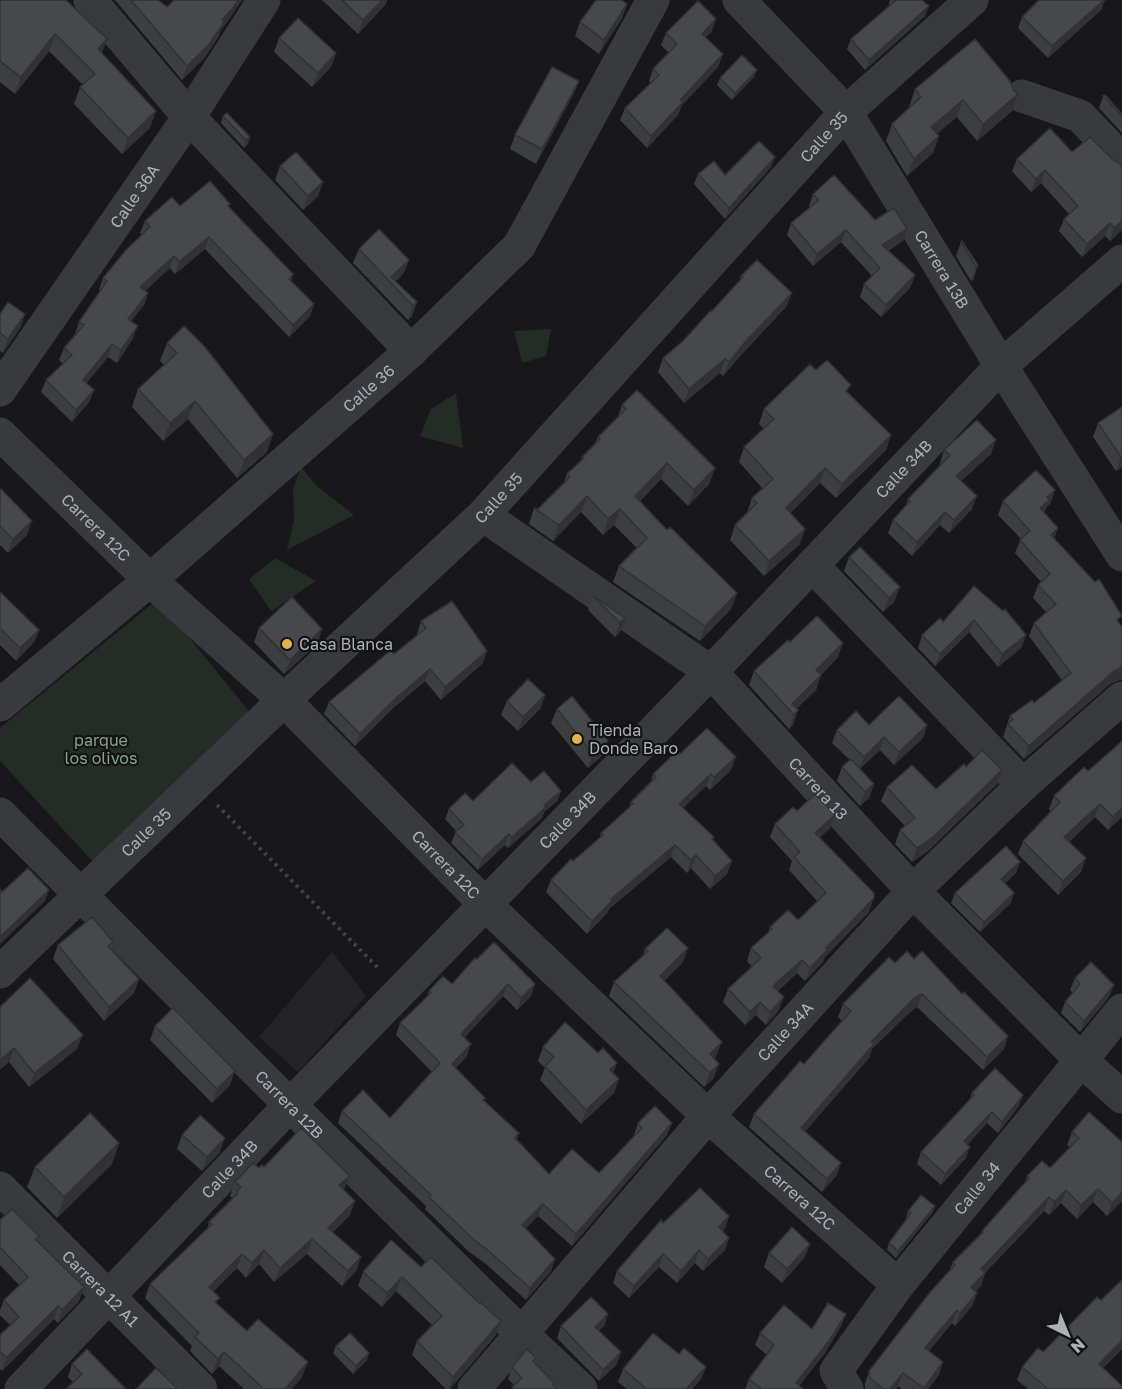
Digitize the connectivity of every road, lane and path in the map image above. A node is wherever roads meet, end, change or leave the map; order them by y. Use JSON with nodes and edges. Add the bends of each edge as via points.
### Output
{"nodes":[{"id":1,"x":90,"y":0,"type":"edge"},
{"id":2,"x":264,"y":0,"type":"edge"},
{"id":3,"x":653,"y":0,"type":"edge"},
{"id":4,"x":739,"y":0,"type":"edge"},
{"id":5,"x":972,"y":0,"type":"edge"},
{"id":6,"x":1022,"y":96,"type":"dead end"},
{"id":7,"x":846,"y":112,"type":"junction"},
{"id":8,"x":189,"y":117,"type":"junction"},
{"id":9,"x":1122,"y":160,"type":"edge"},
{"id":10,"x":1122,"y":261,"type":"edge"},
{"id":11,"x":411,"y":351,"type":"junction"},
{"id":12,"x":1001,"y":366,"type":"junction"},
{"id":13,"x":0,"y":390,"type":"edge"},
{"id":14,"x":0,"y":434,"type":"edge"},
{"id":15,"x":483,"y":515,"type":"junction"},
{"id":16,"x":1122,"y":555,"type":"edge"},
{"id":17,"x":812,"y":565,"type":"junction"},
{"id":18,"x":150,"y":580,"type":"junction"},
{"id":19,"x":711,"y":672,"type":"junction"},
{"id":20,"x":1122,"y":698,"type":"edge"},
{"id":21,"x":284,"y":700,"type":"junction"},
{"id":22,"x":0,"y":705,"type":"edge"},
{"id":23,"x":197,"y":785,"type":"junction"},
{"id":24,"x":1023,"y":785,"type":"junction"},
{"id":25,"x":0,"y":814,"type":"edge"},
{"id":26,"x":913,"y":891,"type":"junction"},
{"id":27,"x":79,"y":895,"type":"junction"},
{"id":28,"x":486,"y":905,"type":"junction"},
{"id":29,"x":0,"y":972,"type":"edge"},
{"id":30,"x":402,"y":992,"type":"junction"},
{"id":31,"x":1122,"y":1010,"type":"edge"},
{"id":32,"x":1081,"y":1060,"type":"junction"},
{"id":33,"x":1122,"y":1097,"type":"edge"},
{"id":34,"x":290,"y":1105,"type":"junction"},
{"id":35,"x":708,"y":1116,"type":"junction"},
{"id":36,"x":0,"y":1188,"type":"edge"},
{"id":37,"x":898,"y":1286,"type":"junction"},
{"id":38,"x":108,"y":1295,"type":"junction"},
{"id":39,"x":522,"y":1334,"type":"junction"},
{"id":40,"x":842,"y":1380,"type":"edge"},
{"id":41,"x":21,"y":1389,"type":"edge"},
{"id":42,"x":201,"y":1389,"type":"edge"},
{"id":43,"x":474,"y":1389,"type":"edge"},
{"id":44,"x":581,"y":1389,"type":"edge"}],
"edges":[{"from":1,"to":8,"type":"street"},
{"from":2,"to":8,"type":"street","name":"Calle 36A"},
{"from":3,"to":11,"type":"street","name":"Calle 36","via":[[519,246]]},
{"from":4,"to":7,"type":"street","name":"Carrera 13B"},
{"from":5,"to":7,"type":"street","name":"Calle 35"},
{"from":6,"to":9,"type":"street","via":[[1080,116]]},
{"from":7,"to":12,"type":"street","name":"Carrera 13B"},
{"from":7,"to":15,"type":"street","name":"Calle 35"},
{"from":8,"to":11,"type":"street"},
{"from":8,"to":13,"type":"street","name":"Calle 36A"},
{"from":10,"to":12,"type":"street","name":"Calle 34B"},
{"from":11,"to":18,"type":"street","name":"Calle 36"},
{"from":12,"to":16,"type":"street","name":"Carrera 13B"},
{"from":12,"to":17,"type":"street","name":"Calle 34B"},
{"from":14,"to":18,"type":"street","name":"Carrera 12C"},
{"from":15,"to":19,"type":"street","name":"Carrera 13"},
{"from":15,"to":21,"type":"street","name":"Calle 35"},
{"from":17,"to":19,"type":"street","name":"Calle 34B"},
{"from":17,"to":24,"type":"street"},
{"from":18,"to":21,"type":"street","name":"Carrera 12C"},
{"from":18,"to":22,"type":"street","name":"Calle 36"},
{"from":19,"to":26,"type":"street","name":"Carrera 13"},
{"from":19,"to":28,"type":"street","name":"Calle 34B"},
{"from":20,"to":24,"type":"street","name":"Calle 34A"},
{"from":21,"to":23,"type":"street","name":"Calle 35"},
{"from":21,"to":28,"type":"street","name":"Carrera 12C"},
{"from":23,"to":27,"type":"street","name":"Calle 35"},
{"from":23,"to":30,"type":"path"},
{"from":24,"to":26,"type":"street","name":"Calle 34A"},
{"from":25,"to":27,"type":"street","name":"Carrera 12B"},
{"from":26,"to":32,"type":"street","name":"Carrera 13"},
{"from":26,"to":35,"type":"street","name":"Calle 34A"},
{"from":27,"to":29,"type":"street","name":"Calle 35"},
{"from":27,"to":34,"type":"street","name":"Carrera 12B"},
{"from":28,"to":30,"type":"street","name":"Calle 34B"},
{"from":28,"to":35,"type":"street","name":"Carrera 12C"},
{"from":30,"to":34,"type":"street","name":"Calle 34B"},
{"from":31,"to":32,"type":"street","name":"Calle 34"},
{"from":32,"to":33,"type":"street","name":"Carrera 13"},
{"from":32,"to":37,"type":"street","name":"Calle 34"},
{"from":34,"to":38,"type":"street","name":"Calle 34B"},
{"from":34,"to":39,"type":"street","name":"Carrera 12B"},
{"from":35,"to":37,"type":"street","name":"Carrera 12C"},
{"from":35,"to":39,"type":"street","name":"Calle 34A"},
{"from":36,"to":38,"type":"street","name":"Carrera 12 A1"},
{"from":37,"to":40,"type":"street","name":"Calle 34"},
{"from":38,"to":41,"type":"street","name":"Calle 34B"},
{"from":38,"to":42,"type":"street","name":"Carrera 12 A1"},
{"from":39,"to":43,"type":"street","name":"Calle 34A"},
{"from":39,"to":44,"type":"street","name":"Carrera 12B"}]}
